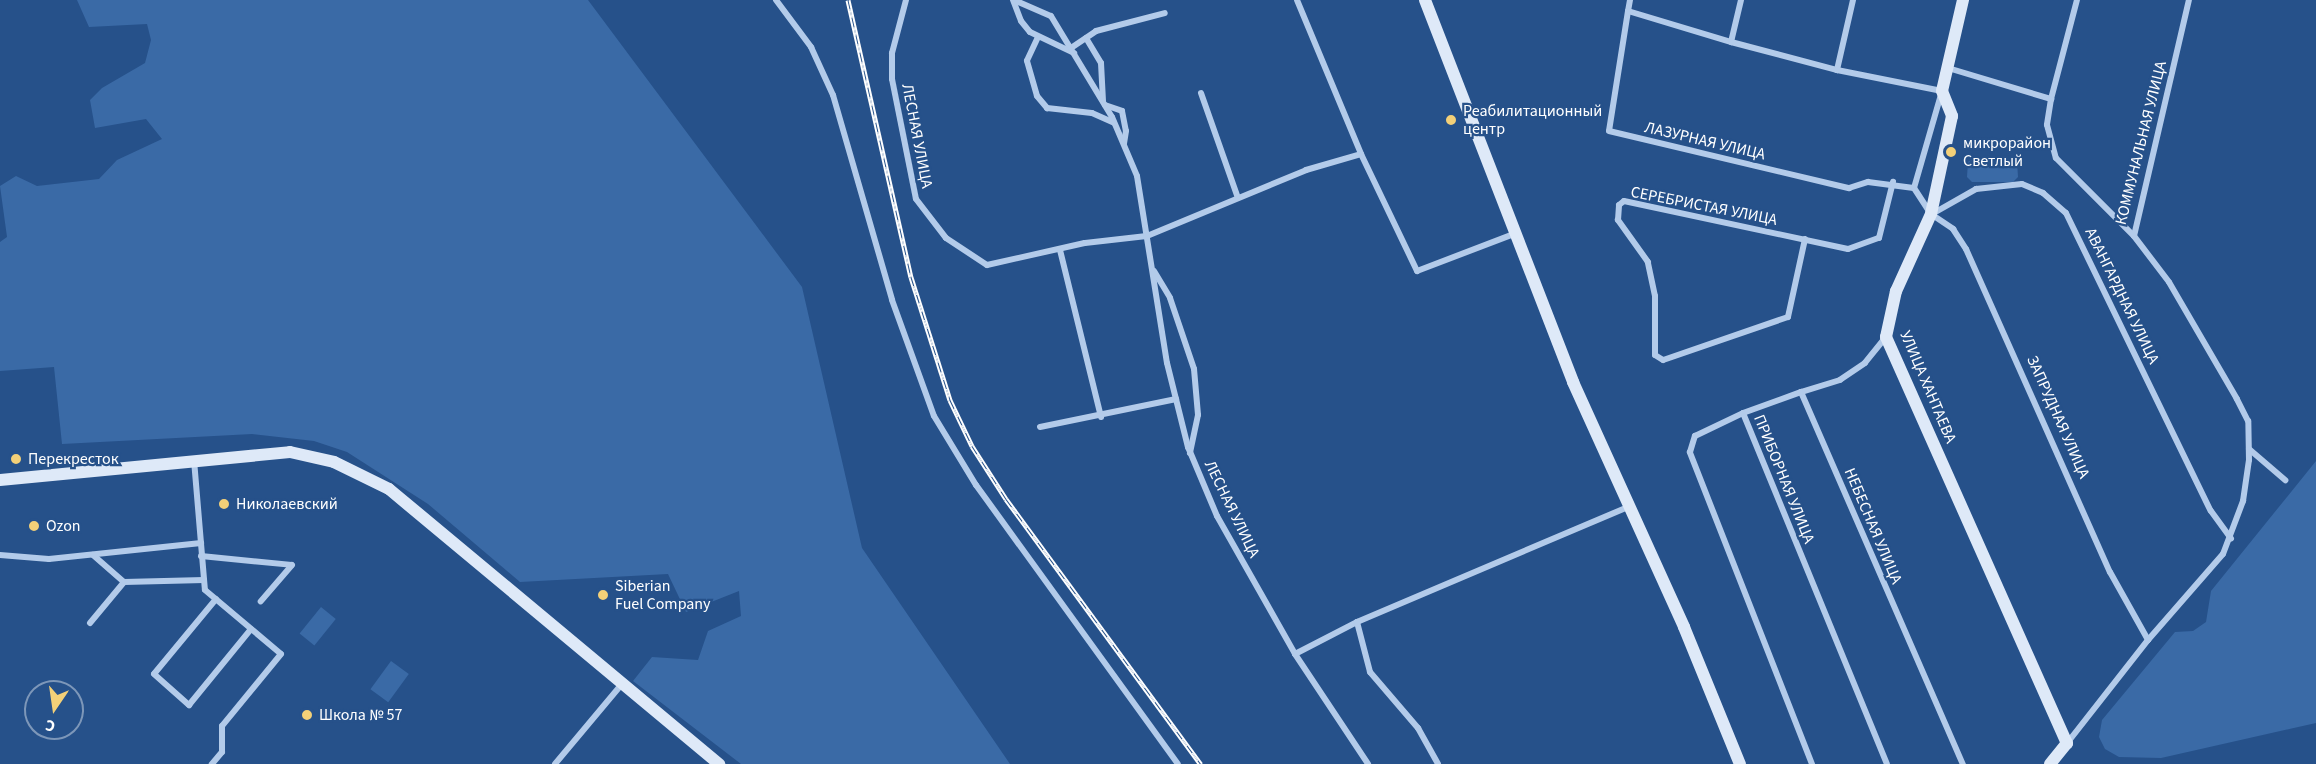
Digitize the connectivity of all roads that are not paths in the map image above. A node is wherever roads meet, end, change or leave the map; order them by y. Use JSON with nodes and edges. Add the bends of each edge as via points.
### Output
{"nodes":[{"id":1,"x":776,"y":0,"type":"edge"},
{"id":2,"x":906,"y":0,"type":"edge"},
{"id":3,"x":1014,"y":0,"type":"edge"},
{"id":4,"x":1297,"y":0,"type":"edge"},
{"id":5,"x":1425,"y":0,"type":"edge"},
{"id":6,"x":1630,"y":0,"type":"edge"},
{"id":7,"x":1741,"y":0,"type":"edge"},
{"id":8,"x":1853,"y":0,"type":"edge"},
{"id":9,"x":1964,"y":0,"type":"edge"},
{"id":10,"x":2077,"y":0,"type":"edge"},
{"id":11,"x":2189,"y":0,"type":"edge"},
{"id":12,"x":1628,"y":11,"type":"junction"},
{"id":13,"x":1165,"y":13,"type":"dead end"},
{"id":14,"x":1038,"y":37,"type":"junction"},
{"id":15,"x":1086,"y":38,"type":"junction"},
{"id":16,"x":1731,"y":42,"type":"junction"},
{"id":17,"x":1073,"y":51,"type":"junction"},
{"id":18,"x":1948,"y":68,"type":"junction"},
{"id":19,"x":1837,"y":70,"type":"junction"},
{"id":20,"x":1942,"y":91,"type":"junction"},
{"id":21,"x":1201,"y":93,"type":"dead end"},
{"id":22,"x":2051,"y":99,"type":"junction"},
{"id":23,"x":1104,"y":104,"type":"junction"},
{"id":24,"x":1115,"y":123,"type":"junction"},
{"id":25,"x":1124,"y":145,"type":"junction"},
{"id":26,"x":1361,"y":154,"type":"junction"},
{"id":27,"x":1893,"y":182,"type":"junction"},
{"id":28,"x":1914,"y":188,"type":"junction"},
{"id":29,"x":1238,"y":198,"type":"junction"},
{"id":30,"x":1931,"y":214,"type":"junction"},
{"id":31,"x":1514,"y":234,"type":"junction"},
{"id":32,"x":1146,"y":236,"type":"junction"},
{"id":33,"x":2134,"y":236,"type":"junction"},
{"id":34,"x":1805,"y":239,"type":"junction"},
{"id":35,"x":1060,"y":250,"type":"junction"},
{"id":36,"x":1151,"y":265,"type":"junction"},
{"id":37,"x":1886,"y":337,"type":"junction"},
{"id":38,"x":1801,"y":392,"type":"junction"},
{"id":39,"x":1176,"y":399,"type":"junction"},
{"id":40,"x":1743,"y":413,"type":"junction"},
{"id":41,"x":1101,"y":417,"type":"junction"},
{"id":42,"x":1040,"y":427,"type":"dead end"},
{"id":43,"x":2249,"y":449,"type":"junction"},
{"id":44,"x":1190,"y":453,"type":"junction"},
{"id":45,"x":194,"y":459,"type":"junction"},
{"id":46,"x":0,"y":480,"type":"edge"},
{"id":47,"x":2285,"y":480,"type":"dead end"},
{"id":48,"x":1630,"y":505,"type":"junction"},
{"id":49,"x":2231,"y":539,"type":"junction"},
{"id":50,"x":201,"y":543,"type":"junction"},
{"id":51,"x":0,"y":555,"type":"edge"},
{"id":52,"x":92,"y":555,"type":"junction"},
{"id":53,"x":201,"y":556,"type":"junction"},
{"id":54,"x":204,"y":580,"type":"junction"},
{"id":55,"x":124,"y":582,"type":"junction"},
{"id":56,"x":216,"y":599,"type":"junction"},
{"id":57,"x":261,"y":601,"type":"dead end"},
{"id":58,"x":1358,"y":622,"type":"junction"},
{"id":59,"x":90,"y":623,"type":"dead end"},
{"id":60,"x":251,"y":628,"type":"junction"},
{"id":61,"x":2148,"y":640,"type":"junction"},
{"id":62,"x":1295,"y":654,"type":"junction"},
{"id":63,"x":622,"y":684,"type":"junction"},
{"id":64,"x":2067,"y":743,"type":"junction"},
{"id":65,"x":212,"y":764,"type":"edge"},
{"id":66,"x":555,"y":764,"type":"edge"},
{"id":67,"x":719,"y":764,"type":"edge"},
{"id":68,"x":1178,"y":764,"type":"edge"},
{"id":69,"x":1368,"y":764,"type":"edge"},
{"id":70,"x":1438,"y":764,"type":"edge"},
{"id":71,"x":1740,"y":764,"type":"edge"},
{"id":72,"x":1812,"y":764,"type":"edge"},
{"id":73,"x":1887,"y":764,"type":"edge"},
{"id":74,"x":1963,"y":764,"type":"edge"},
{"id":75,"x":2050,"y":764,"type":"edge"}],
"edges":[{"from":1,"to":68,"type":"street","via":[[811,46],[833,95],[892,300],[934,416],[976,485]]},
{"from":2,"to":35,"type":"street","name":"ЛЕСНАЯ УЛИЦА","via":[[892,52],[892,79],[916,199],[946,238],[987,265]]},
{"from":3,"to":14,"type":"street","via":[[1020,21]]},
{"from":3,"to":17,"type":"street","name":"ЛЕСНАЯ УЛИЦА","via":[[1051,16]]},
{"from":4,"to":26,"type":"street"},
{"from":5,"to":31,"type":"street"},
{"from":6,"to":12,"type":"street","name":"ЛАЗУРНАЯ УЛИЦА"},
{"from":7,"to":16,"type":"street"},
{"from":8,"to":19,"type":"street"},
{"from":9,"to":18,"type":"street"},
{"from":10,"to":22,"type":"street","name":"КОММУНАЛЬНАЯ УЛИЦА"},
{"from":11,"to":33,"type":"street","name":"КОММУНАЛЬНАЯ УЛИЦА"},
{"from":12,"to":16,"type":"street"},
{"from":12,"to":27,"type":"street","name":"ЛАЗУРНАЯ УЛИЦА","via":[[1609,131],[1850,188],[1868,182]]},
{"from":13,"to":15,"type":"street","via":[[1096,31]]},
{"from":14,"to":17,"type":"street"},
{"from":14,"to":24,"type":"street","via":[[1027,61],[1037,96],[1047,108],[1092,113]]},
{"from":15,"to":17,"type":"street"},
{"from":15,"to":23,"type":"street","via":[[1101,63]]},
{"from":16,"to":19,"type":"street"},
{"from":17,"to":23,"type":"street","name":"ЛЕСНАЯ УЛИЦА"},
{"from":18,"to":20,"type":"street"},
{"from":18,"to":22,"type":"street"},
{"from":19,"to":20,"type":"street"},
{"from":20,"to":28,"type":"street"},
{"from":20,"to":30,"type":"street","name":"УЛИЦА ХАНТАЕВА","via":[[1952,116]]},
{"from":21,"to":29,"type":"street"},
{"from":22,"to":33,"type":"street","name":"КОММУНАЛЬНАЯ УЛИЦА","via":[[2047,125],[2056,158]]},
{"from":23,"to":24,"type":"street","name":"ЛЕСНАЯ УЛИЦА"},
{"from":23,"to":25,"type":"street","via":[[1122,111]]},
{"from":24,"to":25,"type":"street","name":"ЛЕСНАЯ УЛИЦА"},
{"from":25,"to":32,"type":"street","name":"ЛЕСНАЯ УЛИЦА","via":[[1137,176]]},
{"from":26,"to":29,"type":"street","via":[[1326,162]]},
{"from":26,"to":31,"type":"street","via":[[1417,272]]},
{"from":27,"to":28,"type":"street","name":"ЛАЗУРНАЯ УЛИЦА"},
{"from":27,"to":34,"type":"street","name":"СЕРЕБРИСТАЯ УЛИЦА","via":[[1879,238],[1848,249]]},
{"from":28,"to":30,"type":"street"},
{"from":29,"to":32,"type":"street"},
{"from":30,"to":37,"type":"street","name":"УЛИЦА ХАНТАЕВА","via":[[1896,291]]},
{"from":30,"to":49,"type":"street","name":"АВАНГАРДНАЯ УЛИЦА","via":[[1976,189],[2022,184],[2043,193],[2066,213],[2221,527]]},
{"from":30,"to":61,"type":"street","name":"ЗАПРУДНАЯ УЛИЦА","via":[[1953,229],[1966,249],[2110,572]]},
{"from":31,"to":48,"type":"street","via":[[1573,382]]},
{"from":32,"to":35,"type":"street","name":"ЛЕСНАЯ УЛИЦА"},
{"from":32,"to":36,"type":"street","name":"ЛЕСНАЯ УЛИЦА"},
{"from":33,"to":43,"type":"street","via":[[2169,282],[2237,399],[2248,421]]},
{"from":34,"to":34,"type":"street","name":"СЕРЕБРИСТАЯ УЛИЦА","via":[[1624,201],[1619,205],[1618,220],[1648,262],[1655,296],[1655,355],[1663,360],[1788,317]]},
{"from":35,"to":41,"type":"street"},
{"from":36,"to":39,"type":"street","name":"ЛЕСНАЯ УЛИЦА"},
{"from":36,"to":44,"type":"street","via":[[1170,298],[1194,369],[1198,415]]},
{"from":37,"to":38,"type":"street","via":[[1864,363],[1840,380]]},
{"from":37,"to":64,"type":"street","name":"УЛИЦА ХАНТАЕВА"},
{"from":38,"to":40,"type":"street"},
{"from":38,"to":74,"type":"street","name":"НЕБЕСНАЯ УЛИЦА"},
{"from":39,"to":41,"type":"street"},
{"from":39,"to":44,"type":"street","name":"ЛЕСНАЯ УЛИЦА"},
{"from":40,"to":72,"type":"street","name":"ПРИБОРНАЯ УЛИЦА","via":[[1695,436],[1690,452]]},
{"from":40,"to":73,"type":"street","name":"ПРИБОРНАЯ УЛИЦА"},
{"from":41,"to":42,"type":"street"},
{"from":43,"to":47,"type":"street"},
{"from":43,"to":49,"type":"street","via":[[2243,501]]},
{"from":44,"to":62,"type":"street","name":"ЛЕСНАЯ УЛИЦА","via":[[1217,516]]},
{"from":45,"to":46,"type":"street"},
{"from":45,"to":50,"type":"street"},
{"from":45,"to":63,"type":"street","via":[[290,452],[334,462],[389,489]]},
{"from":48,"to":58,"type":"street"},
{"from":48,"to":71,"type":"street"},
{"from":49,"to":61,"type":"street","via":[[2223,554]]},
{"from":50,"to":52,"type":"street"},
{"from":50,"to":53,"type":"street"},
{"from":51,"to":52,"type":"street","via":[[49,559]]},
{"from":52,"to":55,"type":"street"},
{"from":53,"to":54,"type":"street"},
{"from":53,"to":57,"type":"street","via":[[292,565]]},
{"from":54,"to":55,"type":"street"},
{"from":54,"to":56,"type":"street","via":[[205,590]]},
{"from":55,"to":59,"type":"street"},
{"from":56,"to":60,"type":"street"},
{"from":56,"to":60,"type":"street","via":[[154,674],[189,705]]},
{"from":58,"to":62,"type":"street"},
{"from":58,"to":70,"type":"street","via":[[1370,672],[1418,728]]},
{"from":60,"to":65,"type":"street","via":[[281,654],[222,726],[222,752]]},
{"from":61,"to":64,"type":"street"},
{"from":62,"to":69,"type":"street","name":"ЛЕСНАЯ УЛИЦА"},
{"from":63,"to":66,"type":"street"},
{"from":63,"to":67,"type":"street"},
{"from":64,"to":75,"type":"street"}]}
